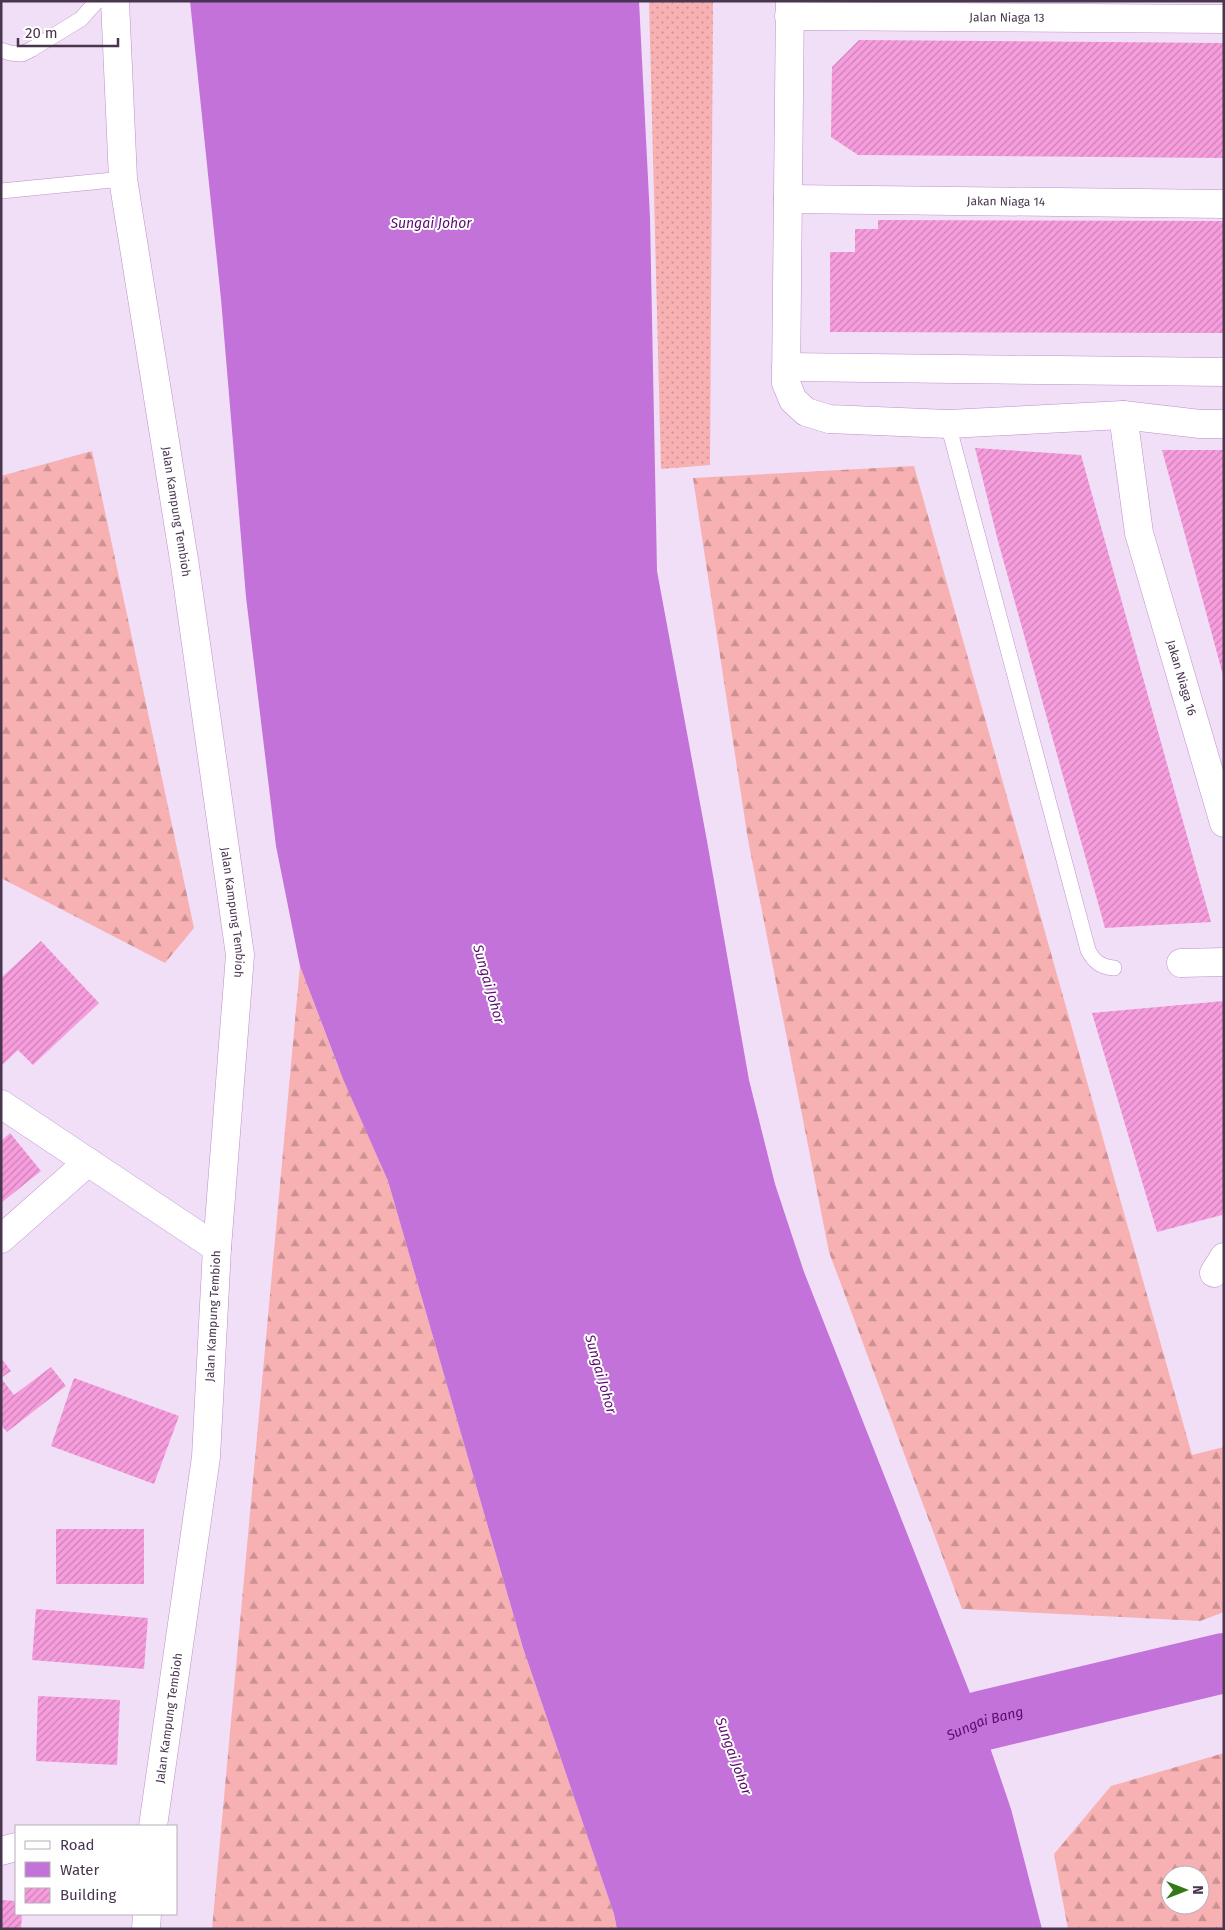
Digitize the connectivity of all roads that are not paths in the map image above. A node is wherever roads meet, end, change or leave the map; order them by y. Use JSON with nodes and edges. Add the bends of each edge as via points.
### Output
{"nodes":[{"id":1,"x":97,"y":1,"type":"edge"},
{"id":2,"x":115,"y":1,"type":"edge"},
{"id":3,"x":790,"y":9,"type":"edge"},
{"id":4,"x":1224,"y":20,"type":"edge"},
{"id":5,"x":1,"y":50,"type":"edge"},
{"id":6,"x":123,"y":179,"type":"junction"},
{"id":7,"x":1,"y":191,"type":"edge"},
{"id":8,"x":788,"y":199,"type":"junction"},
{"id":9,"x":1224,"y":204,"type":"edge"},
{"id":10,"x":786,"y":367,"type":"junction"},
{"id":11,"x":1224,"y":372,"type":"edge"},
{"id":12,"x":1123,"y":415,"type":"junction"},
{"id":13,"x":948,"y":424,"type":"junction"},
{"id":14,"x":1224,"y":424,"type":"edge"},
{"id":15,"x":1224,"y":823,"type":"edge"},
{"id":16,"x":1224,"y":962,"type":"edge"},
{"id":17,"x":1182,"y":963,"type":"dead end"},
{"id":18,"x":1114,"y":968,"type":"dead end"},
{"id":19,"x":1,"y":1104,"type":"edge"},
{"id":20,"x":88,"y":1162,"type":"junction"},
{"id":21,"x":1,"y":1239,"type":"edge"},
{"id":22,"x":217,"y":1248,"type":"junction"},
{"id":23,"x":153,"y":1825,"type":"edge"},
{"id":24,"x":15,"y":1847,"type":"edge"},
{"id":25,"x":1,"y":1851,"type":"edge"},
{"id":26,"x":147,"y":1915,"type":"edge"},
{"id":27,"x":146,"y":1929,"type":"edge"}],
"edges":[{"from":1,"to":5,"type":"lane","via":[[81,19],[32,49],[22,54]]},
{"from":2,"to":6,"type":"street","name":"Jalan Kampung Tembioh"},
{"from":3,"to":4,"type":"street","name":"Jalan Niaga 13"},
{"from":3,"to":8,"type":"street"},
{"from":6,"to":7,"type":"lane"},
{"from":6,"to":22,"type":"street","name":"Jalan Kampung Tembioh","via":[[185,566],[240,955]]},
{"from":8,"to":9,"type":"street","name":"Jakan Niaga 14"},
{"from":8,"to":10,"type":"street"},
{"from":10,"to":11,"type":"street"},
{"from":10,"to":13,"type":"street","via":[[786,383],[793,400],[806,412],[829,419]]},
{"from":12,"to":13,"type":"street"},
{"from":12,"to":14,"type":"street"},
{"from":12,"to":15,"type":"street","name":"Jakan Niaga 16","via":[[1139,533]]},
{"from":13,"to":18,"type":"lane","via":[[1088,950],[1098,964]]},
{"from":16,"to":17,"type":"street"},
{"from":19,"to":20,"type":"street"},
{"from":20,"to":21,"type":"street"},
{"from":20,"to":22,"type":"street"},
{"from":22,"to":23,"type":"street","name":"Jalan Kampung Tembioh","via":[[206,1457]]},
{"from":24,"to":25,"type":"street"},
{"from":26,"to":27,"type":"street"}]}
